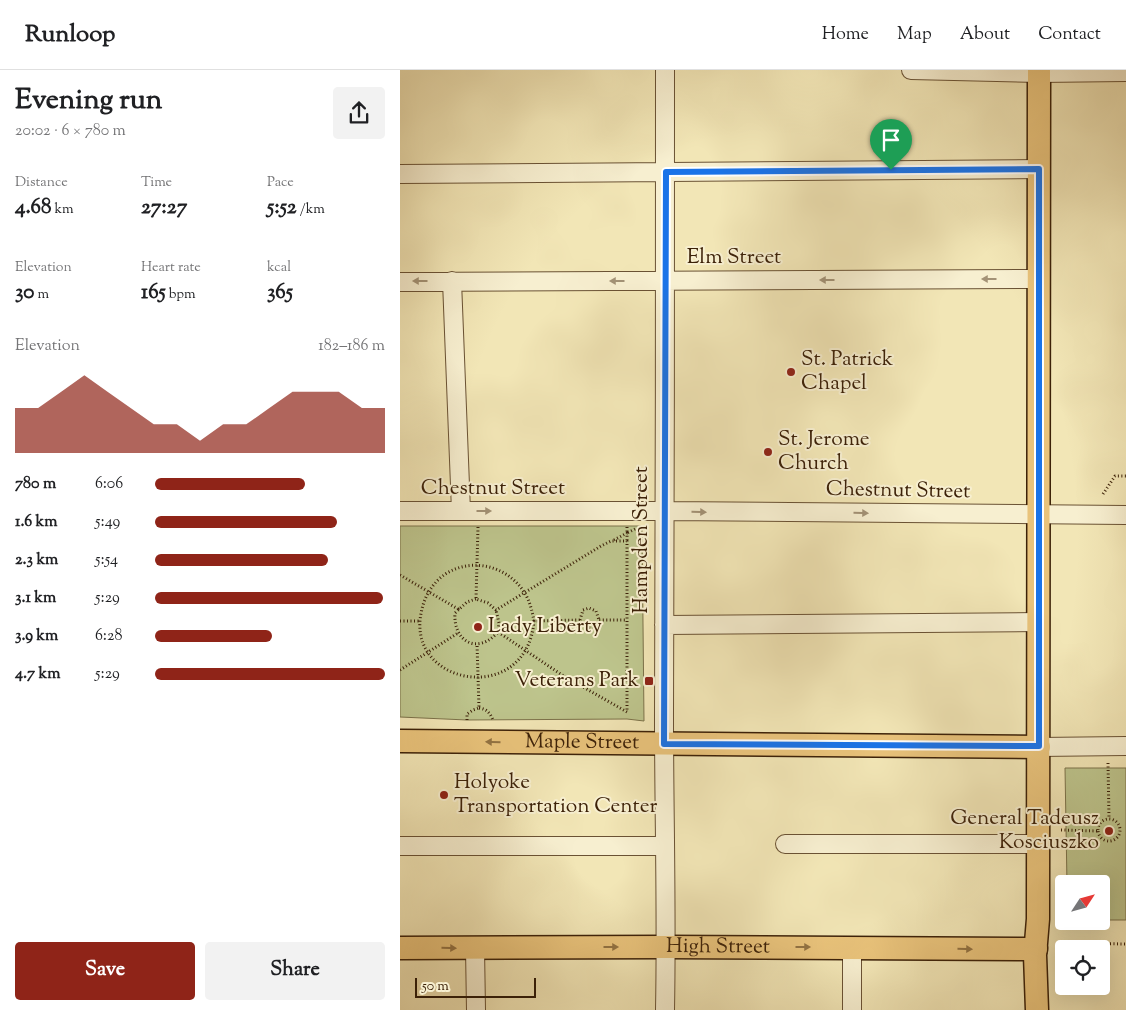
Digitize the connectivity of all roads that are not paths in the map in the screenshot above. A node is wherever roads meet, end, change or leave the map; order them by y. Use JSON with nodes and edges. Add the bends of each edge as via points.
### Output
{"nodes":[{"id":1,"x":665,"y":70,"type":"edge"},
{"id":2,"x":911,"y":70,"type":"edge"},
{"id":3,"x":1039,"y":71,"type":"edge"},
{"id":4,"x":1126,"y":72,"type":"edge"},
{"id":5,"x":1039,"y":169,"type":"junction"},
{"id":6,"x":666,"y":172,"type":"junction"},
{"id":7,"x":400,"y":174,"type":"edge"},
{"id":8,"x":1038,"y":279,"type":"junction"},
{"id":9,"x":666,"y":281,"type":"junction"},
{"id":10,"x":400,"y":282,"type":"edge"},
{"id":11,"x":452,"y":282,"type":"junction"},
{"id":12,"x":400,"y":511,"type":"edge"},
{"id":13,"x":461,"y":511,"type":"junction"},
{"id":14,"x":664,"y":511,"type":"junction"},
{"id":15,"x":1038,"y":515,"type":"junction"},
{"id":16,"x":1126,"y":515,"type":"edge"},
{"id":17,"x":1039,"y":622,"type":"junction"},
{"id":18,"x":664,"y":625,"type":"junction"},
{"id":19,"x":400,"y":741,"type":"edge"},
{"id":20,"x":664,"y":744,"type":"junction"},
{"id":21,"x":1039,"y":746,"type":"junction"},
{"id":22,"x":1126,"y":746,"type":"edge"},
{"id":23,"x":785,"y":844,"type":"dead end"},
{"id":24,"x":1039,"y":844,"type":"junction"},
{"id":25,"x":400,"y":846,"type":"edge"},
{"id":26,"x":665,"y":846,"type":"junction"},
{"id":27,"x":666,"y":947,"type":"junction"},
{"id":28,"x":400,"y":948,"type":"edge"},
{"id":29,"x":475,"y":948,"type":"junction"},
{"id":30,"x":852,"y":948,"type":"junction"},
{"id":31,"x":1036,"y":949,"type":"junction"},
{"id":32,"x":476,"y":1010,"type":"edge"},
{"id":33,"x":665,"y":1010,"type":"edge"},
{"id":34,"x":852,"y":1010,"type":"edge"},
{"id":35,"x":1037,"y":1010,"type":"edge"}],
"edges":[{"from":1,"to":6,"type":"street","name":"Hampden Street"},
{"from":2,"to":3,"type":"street"},
{"from":3,"to":4,"type":"street"},
{"from":3,"to":5,"type":"main road"},
{"from":5,"to":6,"type":"street"},
{"from":5,"to":8,"type":"main road"},
{"from":6,"to":7,"type":"street"},
{"from":6,"to":9,"type":"street","name":"Hampden Street"},
{"from":8,"to":9,"type":"street","name":"Elm Street","one_way":true},
{"from":8,"to":15,"type":"main road"},
{"from":9,"to":11,"type":"street","name":"Elm Street","one_way":true},
{"from":9,"to":14,"type":"street","name":"Hampden Street"},
{"from":11,"to":10,"type":"street","name":"Elm Street","one_way":true},
{"from":11,"to":13,"type":"street"},
{"from":12,"to":13,"type":"street","name":"Chestnut Street"},
{"from":13,"to":14,"type":"street","name":"Chestnut Street","one_way":true},
{"from":14,"to":15,"type":"street","name":"Chestnut Street","one_way":true},
{"from":14,"to":18,"type":"street","name":"Hampden Street"},
{"from":15,"to":16,"type":"street","name":"Chestnut Street"},
{"from":15,"to":17,"type":"main road"},
{"from":17,"to":18,"type":"street"},
{"from":17,"to":21,"type":"main road"},
{"from":18,"to":20,"type":"street","name":"Hampden Street"},
{"from":20,"to":19,"type":"main road","name":"Maple Street","one_way":true},
{"from":20,"to":21,"type":"main road","name":"Maple Street"},
{"from":20,"to":26,"type":"street","name":"Hampden Street"},
{"from":21,"to":22,"type":"street","name":"Maple Street"},
{"from":21,"to":24,"type":"main road"},
{"from":23,"to":24,"type":"street"},
{"from":24,"to":31,"type":"main road"},
{"from":25,"to":26,"type":"street"},
{"from":26,"to":27,"type":"street","name":"Hampden Street"},
{"from":29,"to":27,"type":"main road","name":"High Street","one_way":true},
{"from":27,"to":30,"type":"main road","name":"High Street","one_way":true},
{"from":27,"to":33,"type":"street","name":"Hampden Street"},
{"from":28,"to":29,"type":"main road","name":"High Street","one_way":true},
{"from":29,"to":32,"type":"street"},
{"from":30,"to":31,"type":"main road","name":"High Street","one_way":true},
{"from":30,"to":34,"type":"street"},
{"from":31,"to":35,"type":"main road"}]}
